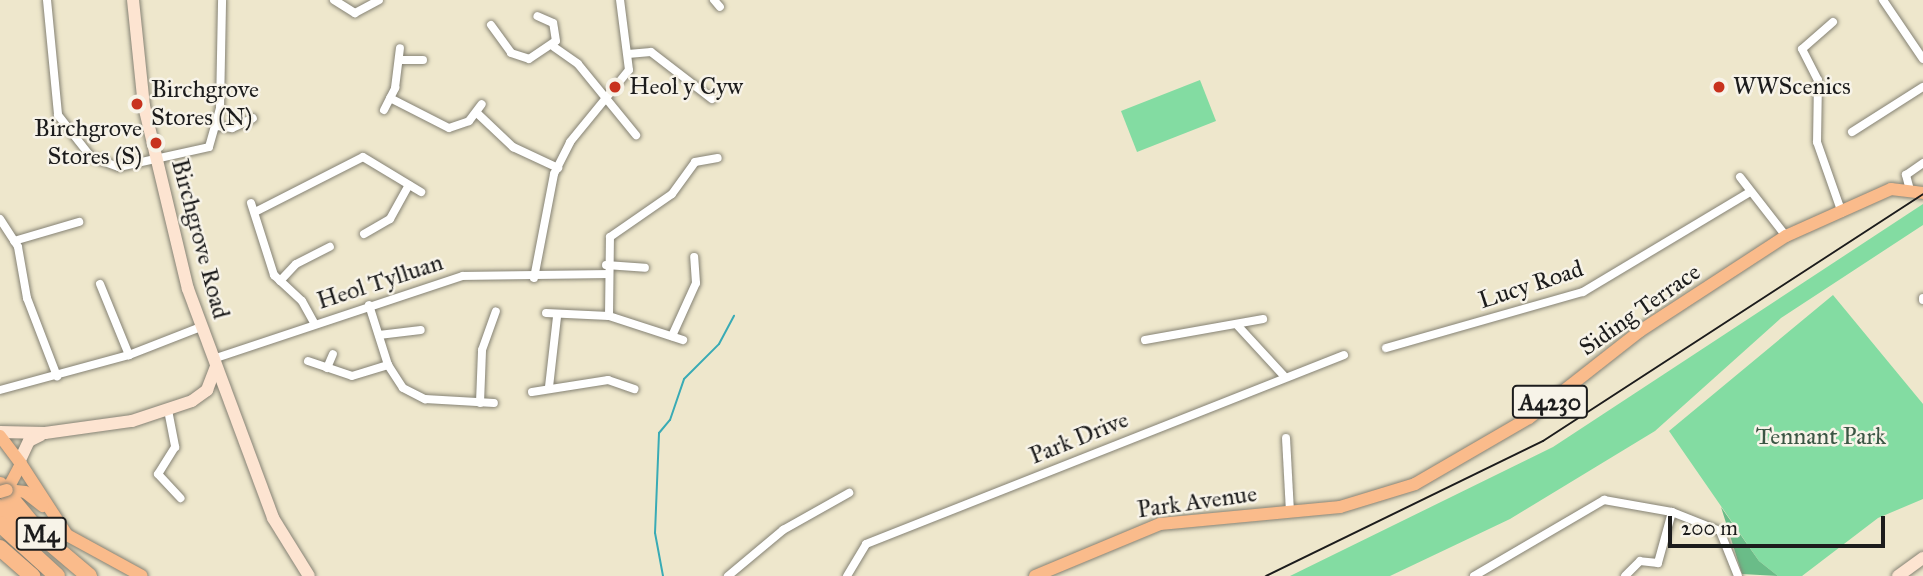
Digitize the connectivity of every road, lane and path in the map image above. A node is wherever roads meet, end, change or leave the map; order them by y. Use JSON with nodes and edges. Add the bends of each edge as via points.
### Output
{"nodes":[{"id":1,"x":47,"y":0,"type":"edge"},
{"id":2,"x":133,"y":0,"type":"edge"},
{"id":3,"x":222,"y":0,"type":"edge"},
{"id":4,"x":334,"y":0,"type":"edge"},
{"id":5,"x":379,"y":0,"type":"edge"},
{"id":6,"x":620,"y":0,"type":"edge"},
{"id":7,"x":1882,"y":0,"type":"edge"},
{"id":8,"x":537,"y":16,"type":"dead end"},
{"id":9,"x":1833,"y":22,"type":"dead end"},
{"id":10,"x":491,"y":25,"type":"dead end"},
{"id":11,"x":554,"y":47,"type":"junction"},
{"id":12,"x":400,"y":48,"type":"dead end"},
{"id":13,"x":628,"y":54,"type":"junction"},
{"id":14,"x":1923,"y":59,"type":"edge"},
{"id":15,"x":400,"y":60,"type":"junction"},
{"id":16,"x":423,"y":60,"type":"dead end"},
{"id":17,"x":1923,"y":88,"type":"edge"},
{"id":18,"x":390,"y":98,"type":"junction"},
{"id":19,"x":608,"y":99,"type":"junction"},
{"id":20,"x":712,"y":99,"type":"dead end"},
{"id":21,"x":482,"y":104,"type":"dead end"},
{"id":22,"x":384,"y":110,"type":"dead end"},
{"id":23,"x":477,"y":113,"type":"junction"},
{"id":24,"x":253,"y":118,"type":"dead end"},
{"id":25,"x":218,"y":126,"type":"junction"},
{"id":26,"x":1852,"y":132,"type":"dead end"},
{"id":27,"x":636,"y":135,"type":"dead end"},
{"id":28,"x":718,"y":158,"type":"dead end"},
{"id":29,"x":157,"y":162,"type":"junction"},
{"id":30,"x":1923,"y":163,"type":"edge"},
{"id":31,"x":558,"y":168,"type":"junction"},
{"id":32,"x":1740,"y":177,"type":"dead end"},
{"id":33,"x":409,"y":185,"type":"junction"},
{"id":34,"x":1917,"y":191,"type":"edge"},
{"id":35,"x":421,"y":192,"type":"dead end"},
{"id":36,"x":1750,"y":192,"type":"junction"},
{"id":37,"x":251,"y":203,"type":"dead end"},
{"id":38,"x":256,"y":212,"type":"junction"},
{"id":39,"x":1842,"y":213,"type":"junction"},
{"id":40,"x":0,"y":219,"type":"edge"},
{"id":41,"x":369,"y":219,"type":"dead end"},
{"id":42,"x":74,"y":226,"type":"dead end"},
{"id":43,"x":374,"y":229,"type":"junction"},
{"id":44,"x":364,"y":234,"type":"dead end"},
{"id":45,"x":1786,"y":236,"type":"junction"},
{"id":46,"x":14,"y":241,"type":"junction"},
{"id":47,"x":330,"y":247,"type":"dead end"},
{"id":48,"x":694,"y":257,"type":"dead end"},
{"id":49,"x":645,"y":268,"type":"dead end"},
{"id":50,"x":606,"y":270,"type":"junction"},
{"id":51,"x":534,"y":278,"type":"junction"},
{"id":52,"x":280,"y":281,"type":"junction"},
{"id":53,"x":100,"y":284,"type":"dead end"},
{"id":54,"x":369,"y":305,"type":"junction"},
{"id":55,"x":496,"y":311,"type":"dead end"},
{"id":56,"x":546,"y":313,"type":"dead end"},
{"id":57,"x":609,"y":316,"type":"junction"},
{"id":58,"x":557,"y":317,"type":"junction"},
{"id":59,"x":1263,"y":319,"type":"dead end"},
{"id":60,"x":314,"y":323,"type":"junction"},
{"id":61,"x":1238,"y":326,"type":"junction"},
{"id":62,"x":201,"y":327,"type":"junction"},
{"id":63,"x":421,"y":330,"type":"dead end"},
{"id":64,"x":379,"y":335,"type":"junction"},
{"id":65,"x":672,"y":336,"type":"junction"},
{"id":66,"x":683,"y":340,"type":"dead end"},
{"id":67,"x":1145,"y":340,"type":"dead end"},
{"id":68,"x":1386,"y":348,"type":"dead end"},
{"id":69,"x":129,"y":355,"type":"junction"},
{"id":70,"x":333,"y":355,"type":"dead end"},
{"id":71,"x":1344,"y":355,"type":"dead end"},
{"id":72,"x":308,"y":361,"type":"dead end"},
{"id":73,"x":215,"y":363,"type":"junction"},
{"id":74,"x":388,"y":365,"type":"junction"},
{"id":75,"x":327,"y":368,"type":"junction"},
{"id":76,"x":1283,"y":375,"type":"junction"},
{"id":77,"x":57,"y":376,"type":"junction"},
{"id":78,"x":549,"y":387,"type":"junction"},
{"id":79,"x":634,"y":389,"type":"dead end"},
{"id":80,"x":0,"y":390,"type":"edge"},
{"id":81,"x":532,"y":392,"type":"dead end"},
{"id":82,"x":192,"y":401,"type":"junction"},
{"id":83,"x":230,"y":403,"type":"junction"},
{"id":84,"x":480,"y":403,"type":"junction"},
{"id":85,"x":494,"y":403,"type":"dead end"},
{"id":86,"x":168,"y":410,"type":"junction"},
{"id":87,"x":45,"y":433,"type":"junction"},
{"id":88,"x":0,"y":434,"type":"edge"},
{"id":89,"x":1286,"y":438,"type":"dead end"},
{"id":90,"x":20,"y":462,"type":"junction"},
{"id":91,"x":5,"y":487,"type":"edge"},
{"id":92,"x":849,"y":493,"type":"dead end"},
{"id":93,"x":180,"y":498,"type":"dead end"},
{"id":94,"x":0,"y":507,"type":"edge"},
{"id":95,"x":46,"y":509,"type":"junction"},
{"id":96,"x":1290,"y":512,"type":"junction"},
{"id":97,"x":1672,"y":512,"type":"junction"},
{"id":98,"x":0,"y":524,"type":"edge"},
{"id":99,"x":0,"y":548,"type":"edge"},
{"id":100,"x":1923,"y":558,"type":"edge"},
{"id":101,"x":32,"y":576,"type":"edge"},
{"id":102,"x":57,"y":576,"type":"edge"},
{"id":103,"x":77,"y":576,"type":"edge"},
{"id":104,"x":89,"y":576,"type":"edge"},
{"id":105,"x":142,"y":576,"type":"edge"},
{"id":106,"x":309,"y":576,"type":"edge"},
{"id":107,"x":728,"y":576,"type":"edge"},
{"id":108,"x":847,"y":576,"type":"edge"},
{"id":109,"x":1035,"y":576,"type":"edge"},
{"id":110,"x":1474,"y":576,"type":"edge"},
{"id":111,"x":1625,"y":576,"type":"edge"},
{"id":112,"x":1738,"y":576,"type":"edge"},
{"id":113,"x":1898,"y":576,"type":"edge"}],
"edges":[{"from":1,"to":29,"type":"street","via":[[54,103],[66,131],[109,165]]},
{"from":2,"to":29,"type":"main road","name":"Birchgrove Road"},
{"from":3,"to":25,"type":"street"},
{"from":4,"to":5,"type":"street","via":[[362,13]]},
{"from":6,"to":13,"type":"street"},
{"from":7,"to":14,"type":"street"},
{"from":8,"to":11,"type":"street","via":[[552,23]]},
{"from":9,"to":39,"type":"street","via":[[1804,43],[1818,80],[1816,142]]},
{"from":10,"to":11,"type":"street","via":[[504,46],[522,58]]},
{"from":11,"to":19,"type":"street"},
{"from":12,"to":15,"type":"street"},
{"from":13,"to":19,"type":"street","via":[[626,78]]},
{"from":13,"to":20,"type":"street","via":[[651,52]]},
{"from":15,"to":16,"type":"street"},
{"from":15,"to":18,"type":"street"},
{"from":17,"to":26,"type":"street"},
{"from":18,"to":22,"type":"street"},
{"from":18,"to":23,"type":"street","via":[[440,127],[459,126]]},
{"from":19,"to":27,"type":"street"},
{"from":19,"to":31,"type":"street","via":[[570,142]]},
{"from":21,"to":23,"type":"street"},
{"from":23,"to":31,"type":"street","via":[[513,147]]},
{"from":24,"to":25,"type":"street","via":[[232,128]]},
{"from":25,"to":29,"type":"street","via":[[209,147]]},
{"from":28,"to":50,"type":"street","via":[[695,162],[665,200],[610,237]]},
{"from":29,"to":62,"type":"main road","name":"Birchgrove Road"},
{"from":30,"to":34,"type":"street","via":[[1906,174]]},
{"from":31,"to":51,"type":"street"},
{"from":32,"to":36,"type":"street"},
{"from":33,"to":35,"type":"street"},
{"from":33,"to":38,"type":"street","via":[[363,157]]},
{"from":33,"to":43,"type":"street","via":[[390,219]]},
{"from":34,"to":39,"type":"main road","number":"A4230","via":[[1891,189]]},
{"from":36,"to":45,"type":"street"},
{"from":36,"to":68,"type":"street","name":"Lucy Road","via":[[1583,292]]},
{"from":37,"to":38,"type":"street"},
{"from":38,"to":52,"type":"street","via":[[269,265]]},
{"from":39,"to":45,"type":"main road","number":"A4230"},
{"from":40,"to":46,"type":"street"},
{"from":41,"to":43,"type":"street"},
{"from":42,"to":46,"type":"street"},
{"from":43,"to":44,"type":"street"},
{"from":45,"to":96,"type":"main road","name":"Siding Terrace","number":"A4230","via":[[1640,331],[1529,418],[1447,468],[1364,502]]},
{"from":46,"to":77,"type":"street"},
{"from":47,"to":52,"type":"street","via":[[296,264]]},
{"from":48,"to":65,"type":"street","via":[[696,284]]},
{"from":49,"to":50,"type":"street","name":"Heol Tylluan"},
{"from":50,"to":51,"type":"street","name":"Heol Tylluan"},
{"from":50,"to":57,"type":"street"},
{"from":51,"to":54,"type":"street","name":"Heol Tylluan","via":[[463,276]]},
{"from":52,"to":60,"type":"street","via":[[309,310]]},
{"from":53,"to":69,"type":"street"},
{"from":54,"to":60,"type":"street","name":"Heol Tylluan"},
{"from":54,"to":64,"type":"street"},
{"from":55,"to":84,"type":"street","via":[[482,349]]},
{"from":56,"to":58,"type":"street"},
{"from":57,"to":58,"type":"street"},
{"from":57,"to":65,"type":"street"},
{"from":58,"to":78,"type":"street"},
{"from":59,"to":61,"type":"street"},
{"from":60,"to":73,"type":"street","name":"Heol Tylluan"},
{"from":61,"to":67,"type":"street"},
{"from":61,"to":76,"type":"street"},
{"from":62,"to":69,"type":"street"},
{"from":62,"to":73,"type":"main road","name":"Birchgrove Road"},
{"from":63,"to":64,"type":"street"},
{"from":64,"to":74,"type":"street"},
{"from":65,"to":66,"type":"street"},
{"from":69,"to":77,"type":"street"},
{"from":70,"to":75,"type":"street"},
{"from":71,"to":76,"type":"street","name":"Park Drive"},
{"from":72,"to":75,"type":"street"},
{"from":73,"to":82,"type":"main road","via":[[207,390]]},
{"from":73,"to":83,"type":"main road","name":"Birchgrove Road"},
{"from":74,"to":75,"type":"street","via":[[352,376]]},
{"from":74,"to":84,"type":"street","via":[[403,388],[425,400]]},
{"from":76,"to":108,"type":"street","name":"Park Drive","via":[[866,544]]},
{"from":77,"to":80,"type":"street"},
{"from":78,"to":79,"type":"street","via":[[608,380]]},
{"from":78,"to":81,"type":"street"},
{"from":82,"to":83,"type":"main road"},
{"from":82,"to":86,"type":"main road"},
{"from":83,"to":106,"type":"main road","name":"Birchgrove Road","via":[[273,518]]},
{"from":84,"to":85,"type":"street"},
{"from":86,"to":87,"type":"main road"},
{"from":86,"to":93,"type":"street","via":[[176,447],[158,474]]},
{"from":87,"to":88,"type":"main road"},
{"from":87,"to":90,"type":"main road","via":[[29,441]]},
{"from":88,"to":90,"type":"main road"},
{"from":89,"to":96,"type":"street"},
{"from":90,"to":91,"type":"main road"},
{"from":90,"to":95,"type":"main road"},
{"from":91,"to":95,"type":"main road","via":[[30,495]]},
{"from":91,"to":104,"type":"highway","number":"M4","via":[[44,538]]},
{"from":92,"to":107,"type":"street","via":[[783,530]]},
{"from":94,"to":103,"type":"highway","number":"M4"},
{"from":95,"to":105,"type":"main road","via":[[80,545]]},
{"from":96,"to":109,"type":"main road","name":"Park Avenue","number":"A4230","via":[[1160,524]]},
{"from":97,"to":110,"type":"street","via":[[1604,500]]},
{"from":97,"to":111,"type":"street","via":[[1658,563],[1640,561]]},
{"from":97,"to":112,"type":"street","via":[[1720,531]]},
{"from":98,"to":102,"type":"highway","number":"M4"},
{"from":99,"to":101,"type":"highway","number":"M4"},
{"from":100,"to":113,"type":"main road"}]}
